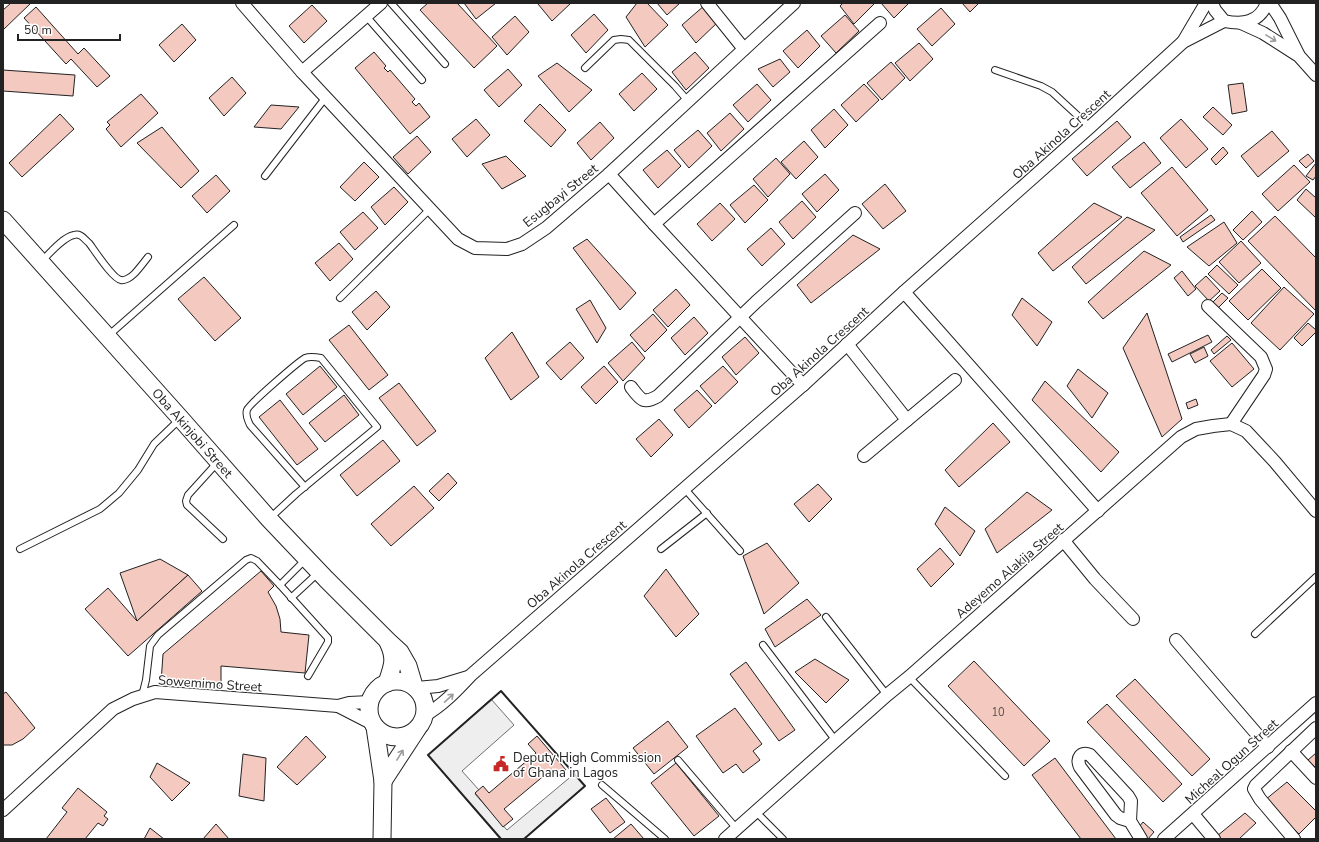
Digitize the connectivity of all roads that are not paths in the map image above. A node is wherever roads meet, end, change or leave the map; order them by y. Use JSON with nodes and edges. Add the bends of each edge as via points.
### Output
{"nodes":[{"id":1,"x":242,"y":3,"type":"edge"},
{"id":2,"x":380,"y":3,"type":"edge"},
{"id":3,"x":391,"y":3,"type":"edge"},
{"id":4,"x":707,"y":3,"type":"edge"},
{"id":5,"x":1206,"y":3,"type":"edge"},
{"id":6,"x":1212,"y":3,"type":"edge"},
{"id":7,"x":1266,"y":3,"type":"edge"},
{"id":8,"x":1270,"y":3,"type":"edge"},
{"id":9,"x":790,"y":4,"type":"edge"},
{"id":10,"x":366,"y":16,"type":"junction"},
{"id":11,"x":1224,"y":21,"type":"junction"},
{"id":12,"x":1241,"y":23,"type":"junction"},
{"id":13,"x":880,"y":24,"type":"dead end"},
{"id":14,"x":1183,"y":42,"type":"junction"},
{"id":15,"x":744,"y":49,"type":"junction"},
{"id":16,"x":1299,"y":56,"type":"junction"},
{"id":17,"x":445,"y":64,"type":"dead end"},
{"id":18,"x":585,"y":68,"type":"dead end"},
{"id":19,"x":995,"y":70,"type":"dead end"},
{"id":20,"x":302,"y":72,"type":"junction"},
{"id":21,"x":1316,"y":75,"type":"edge"},
{"id":22,"x":422,"y":80,"type":"dead end"},
{"id":23,"x":326,"y":97,"type":"junction"},
{"id":24,"x":688,"y":101,"type":"junction"},
{"id":25,"x":1090,"y":127,"type":"junction"},
{"id":26,"x":609,"y":174,"type":"junction"},
{"id":27,"x":265,"y":176,"type":"dead end"},
{"id":28,"x":430,"y":209,"type":"junction"},
{"id":29,"x":855,"y":213,"type":"dead end"},
{"id":30,"x":3,"y":220,"type":"edge"},
{"id":31,"x":654,"y":224,"type":"junction"},
{"id":32,"x":234,"y":225,"type":"dead end"},
{"id":33,"x":148,"y":257,"type":"dead end"},
{"id":34,"x":41,"y":262,"type":"junction"},
{"id":35,"x":904,"y":292,"type":"junction"},
{"id":36,"x":340,"y":298,"type":"dead end"},
{"id":37,"x":1208,"y":306,"type":"dead end"},
{"id":38,"x":740,"y":317,"type":"junction"},
{"id":39,"x":108,"y":336,"type":"junction"},
{"id":40,"x":847,"y":344,"type":"junction"},
{"id":41,"x":955,"y":380,"type":"dead end"},
{"id":42,"x":803,"y":385,"type":"junction"},
{"id":43,"x":630,"y":387,"type":"dead end"},
{"id":44,"x":181,"y":419,"type":"junction"},
{"id":45,"x":908,"y":420,"type":"junction"},
{"id":46,"x":1231,"y":424,"type":"junction"},
{"id":47,"x":864,"y":456,"type":"dead end"},
{"id":48,"x":218,"y":462,"type":"junction"},
{"id":49,"x":305,"y":487,"type":"junction"},
{"id":50,"x":684,"y":488,"type":"junction"},
{"id":51,"x":1098,"y":511,"type":"junction"},
{"id":52,"x":1316,"y":511,"type":"edge"},
{"id":53,"x":707,"y":514,"type":"junction"},
{"id":54,"x":269,"y":519,"type":"junction"},
{"id":55,"x":224,"y":539,"type":"dead end"},
{"id":56,"x":1063,"y":540,"type":"junction"},
{"id":57,"x":20,"y":548,"type":"dead end"},
{"id":58,"x":661,"y":549,"type":"dead end"},
{"id":59,"x":740,"y":551,"type":"dead end"},
{"id":60,"x":306,"y":559,"type":"junction"},
{"id":61,"x":319,"y":572,"type":"junction"},
{"id":62,"x":1316,"y":577,"type":"edge"},
{"id":63,"x":280,"y":585,"type":"junction"},
{"id":64,"x":291,"y":598,"type":"junction"},
{"id":65,"x":826,"y":617,"type":"dead end"},
{"id":66,"x":1133,"y":619,"type":"dead end"},
{"id":67,"x":1255,"y":634,"type":"dead end"},
{"id":68,"x":1176,"y":640,"type":"dead end"},
{"id":69,"x":388,"y":641,"type":"junction"},
{"id":70,"x":763,"y":645,"type":"dead end"},
{"id":71,"x":308,"y":676,"type":"dead end"},
{"id":72,"x":471,"y":676,"type":"junction"},
{"id":73,"x":909,"y":677,"type":"junction"},
{"id":74,"x":387,"y":683,"type":"junction"},
{"id":75,"x":416,"y":687,"type":"junction"},
{"id":76,"x":887,"y":695,"type":"junction"},
{"id":77,"x":142,"y":696,"type":"junction"},
{"id":78,"x":370,"y":702,"type":"junction"},
{"id":79,"x":1316,"y":703,"type":"edge"},
{"id":80,"x":338,"y":706,"type":"junction"},
{"id":81,"x":421,"y":723,"type":"junction"},
{"id":82,"x":374,"y":726,"type":"junction"},
{"id":83,"x":1316,"y":728,"type":"edge"},
{"id":84,"x":836,"y":741,"type":"junction"},
{"id":85,"x":1268,"y":746,"type":"junction"},
{"id":86,"x":1291,"y":751,"type":"junction"},
{"id":87,"x":678,"y":760,"type":"dead end"},
{"id":88,"x":1005,"y":776,"type":"dead end"},
{"id":89,"x":1316,"y":778,"type":"edge"},
{"id":90,"x":383,"y":781,"type":"junction"},
{"id":91,"x":602,"y":785,"type":"dead end"},
{"id":92,"x":3,"y":810,"type":"edge"},
{"id":93,"x":756,"y":812,"type":"junction"},
{"id":94,"x":1193,"y":814,"type":"junction"},
{"id":95,"x":1130,"y":821,"type":"junction"},
{"id":96,"x":736,"y":829,"type":"junction"},
{"id":97,"x":382,"y":839,"type":"edge"},
{"id":98,"x":665,"y":839,"type":"edge"},
{"id":99,"x":725,"y":839,"type":"edge"},
{"id":100,"x":783,"y":839,"type":"edge"},
{"id":101,"x":1141,"y":839,"type":"edge"},
{"id":102,"x":1164,"y":839,"type":"edge"},
{"id":103,"x":1214,"y":839,"type":"edge"},
{"id":104,"x":1294,"y":839,"type":"edge"}],
"edges":[{"from":1,"to":20,"type":"street","name":"Esugbayi Street"},
{"from":2,"to":10,"type":"street"},
{"from":3,"to":17,"type":"lane"},
{"from":4,"to":15,"type":"street"},
{"from":5,"to":14,"type":"street"},
{"from":6,"to":11,"type":"street"},
{"from":7,"to":12,"type":"street","via":[[1258,16]]},
{"from":8,"to":16,"type":"street"},
{"from":9,"to":15,"type":"street","name":"Esugbayi Street"},
{"from":10,"to":20,"type":"street"},
{"from":10,"to":22,"type":"lane"},
{"from":11,"to":12,"type":"street"},
{"from":11,"to":14,"type":"street"},
{"from":12,"to":16,"type":"street","one_way":true,"via":[[1263,33]]},
{"from":13,"to":31,"type":"street"},
{"from":14,"to":25,"type":"street","name":"Oba Akinola Crescent"},
{"from":15,"to":24,"type":"street","name":"Esugbayi Street"},
{"from":16,"to":21,"type":"street"},
{"from":18,"to":24,"type":"lane","via":[[614,40],[629,40]]},
{"from":19,"to":25,"type":"lane","via":[[1052,92]]},
{"from":20,"to":23,"type":"street","name":"Esugbayi Street"},
{"from":23,"to":27,"type":"lane"},
{"from":23,"to":28,"type":"street","name":"Esugbayi Street"},
{"from":24,"to":26,"type":"street","name":"Esugbayi Street"},
{"from":25,"to":35,"type":"street","name":"Oba Akinola Crescent"},
{"from":26,"to":28,"type":"street","name":"Esugbayi Street","via":[[546,228],[522,244],[507,249],[475,248],[458,239]]},
{"from":26,"to":31,"type":"street"},
{"from":28,"to":36,"type":"lane"},
{"from":29,"to":38,"type":"street"},
{"from":30,"to":34,"type":"street","name":"Oba Akinjobi Street"},
{"from":31,"to":38,"type":"street"},
{"from":32,"to":39,"type":"lane"},
{"from":33,"to":34,"type":"lane","via":[[134,274],[126,280],[120,280],[82,236],[76,234],[62,241]]},
{"from":34,"to":39,"type":"street","name":"Oba Akinjobi Street"},
{"from":35,"to":40,"type":"street","name":"Oba Akinola Crescent"},
{"from":35,"to":51,"type":"street"},
{"from":37,"to":46,"type":"street","via":[[1260,357],[1266,369]]},
{"from":38,"to":42,"type":"street"},
{"from":38,"to":43,"type":"street","via":[[658,396],[646,401],[639,399]]},
{"from":39,"to":44,"type":"street","name":"Oba Akinjobi Street"},
{"from":40,"to":42,"type":"street","name":"Oba Akinola Crescent"},
{"from":40,"to":45,"type":"street"},
{"from":41,"to":45,"type":"street"},
{"from":42,"to":50,"type":"street","name":"Oba Akinola Crescent"},
{"from":44,"to":48,"type":"street","name":"Oba Akinjobi Street"},
{"from":44,"to":57,"type":"lane","via":[[154,444],[138,470],[100,509]]},
{"from":45,"to":47,"type":"street"},
{"from":46,"to":51,"type":"street","name":"Adeyemo Alakija Street","via":[[1196,429],[1181,437]]},
{"from":46,"to":52,"type":"street","via":[[1246,431]]},
{"from":48,"to":54,"type":"street","name":"Oba Akinjobi Street"},
{"from":48,"to":55,"type":"lane","via":[[188,495],[186,501],[187,505]]},
{"from":49,"to":49,"type":"lane","via":[[377,427],[321,358],[315,357],[305,358],[257,398],[248,408],[246,416],[250,425]]},
{"from":49,"to":54,"type":"lane"},
{"from":50,"to":53,"type":"lane"},
{"from":50,"to":72,"type":"street","name":"Oba Akinola Crescent"},
{"from":51,"to":56,"type":"street","name":"Adeyemo Alakija Street"},
{"from":53,"to":58,"type":"lane"},
{"from":53,"to":59,"type":"lane"},
{"from":54,"to":60,"type":"street","name":"Oba Akinjobi Street"},
{"from":56,"to":66,"type":"street"},
{"from":56,"to":73,"type":"street","name":"Adeyemo Alakija Street"},
{"from":60,"to":61,"type":"street","name":"Oba Akinjobi Street"},
{"from":60,"to":63,"type":"lane"},
{"from":61,"to":64,"type":"lane"},
{"from":61,"to":69,"type":"street","name":"Oba Akinjobi Street"},
{"from":62,"to":67,"type":"lane"},
{"from":63,"to":64,"type":"lane"},
{"from":63,"to":77,"type":"lane","via":[[257,561],[251,558],[246,560],[152,641]]},
{"from":64,"to":71,"type":"lane","via":[[328,638]]},
{"from":65,"to":76,"type":"lane"},
{"from":68,"to":85,"type":"street"},
{"from":69,"to":74,"type":"street","via":[[393,660]]},
{"from":69,"to":75,"type":"street","name":"Oba Akinjobi Street","via":[[405,659]]},
{"from":70,"to":84,"type":"lane"},
{"from":72,"to":75,"type":"street","name":"Oba Akinola Crescent","via":[[438,686]]},
{"from":81,"to":72,"type":"street","name":"Oba Akinola Crescent","one_way":true},
{"from":73,"to":76,"type":"street","name":"Adeyemo Alakija Street"},
{"from":73,"to":88,"type":"lane"},
{"from":74,"to":75,"type":"street","via":[[401,681]]},
{"from":74,"to":78,"type":"street","via":[[379,687]]},
{"from":75,"to":81,"type":"street","via":[[425,702]]},
{"from":76,"to":84,"type":"street","name":"Adeyemo Alakija Street"},
{"from":77,"to":80,"type":"street","name":"Sowemimo Street","via":[[155,692]]},
{"from":77,"to":92,"type":"street","name":"Sowemimo Street","via":[[113,708]]},
{"from":78,"to":80,"type":"street","name":"Sowemimo Street"},
{"from":78,"to":82,"type":"street","via":[[369,710]]},
{"from":79,"to":85,"type":"street","name":"Micheal Ogun Street"},
{"from":80,"to":82,"type":"street","name":"Sowemimo Street"},
{"from":81,"to":82,"type":"street","via":[[410,734],[402,737],[384,734]]},
{"from":90,"to":81,"type":"street","one_way":true},
{"from":82,"to":90,"type":"street"},
{"from":83,"to":86,"type":"street"},
{"from":84,"to":93,"type":"street","name":"Adeyemo Alakija Street"},
{"from":85,"to":94,"type":"street","name":"Micheal Ogun Street"},
{"from":86,"to":89,"type":"street"},
{"from":86,"to":104,"type":"street","via":[[1254,789]]},
{"from":87,"to":96,"type":"lane"},
{"from":90,"to":97,"type":"street"},
{"from":91,"to":98,"type":"lane"},
{"from":93,"to":96,"type":"street","name":"Adeyemo Alakija Street"},
{"from":93,"to":100,"type":"lane"},
{"from":94,"to":102,"type":"street","name":"Micheal Ogun Street"},
{"from":94,"to":103,"type":"street"},
{"from":95,"to":95,"type":"street","via":[[1131,801],[1128,796],[1090,755],[1079,756],[1080,767],[1116,815]]},
{"from":95,"to":101,"type":"street"},
{"from":96,"to":99,"type":"street","name":"Adeyemo Alakija Street"}]}
